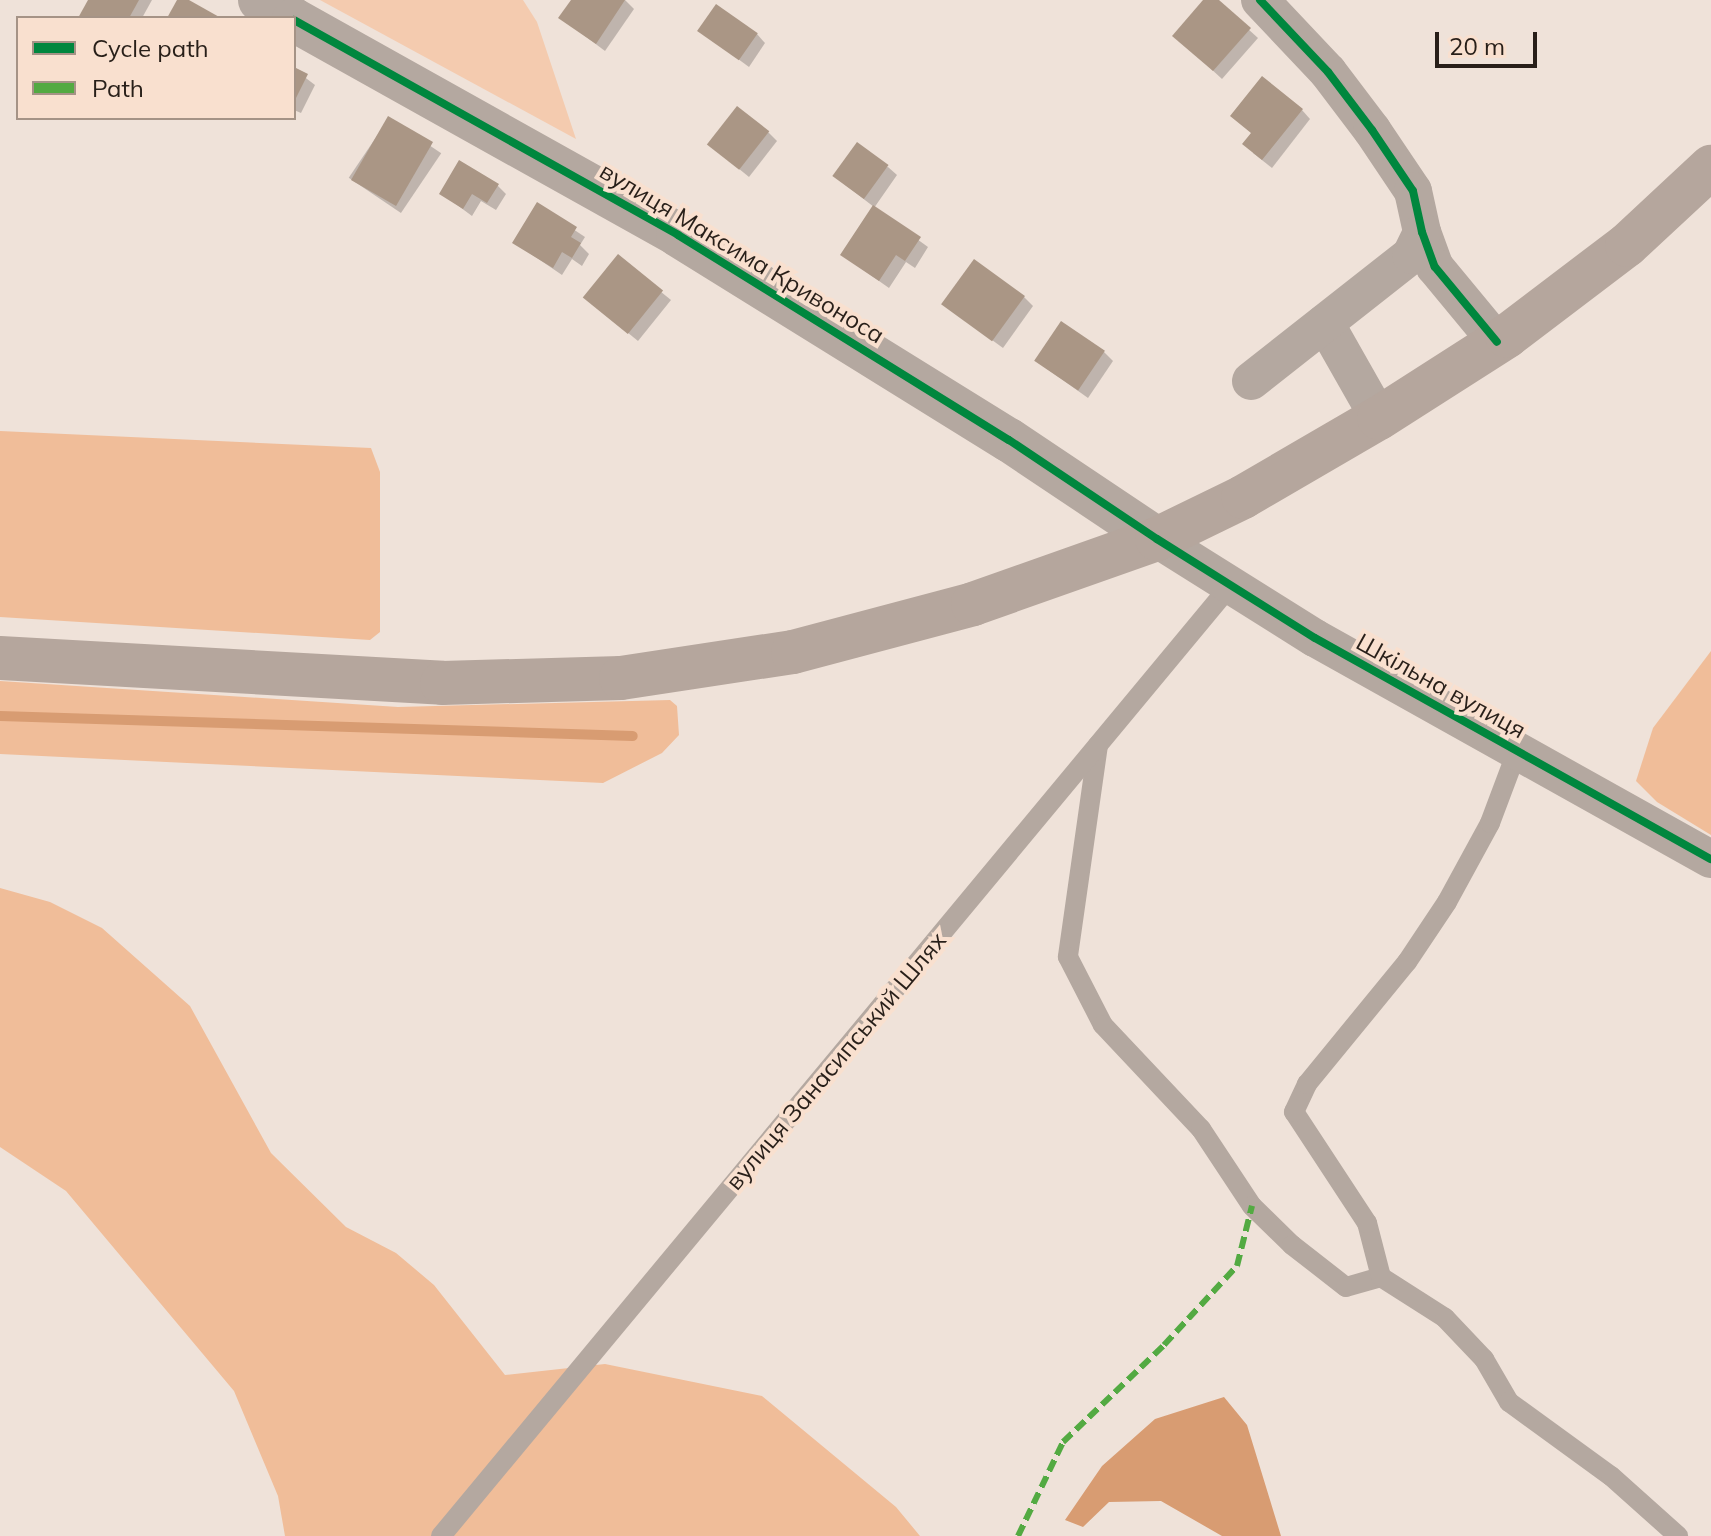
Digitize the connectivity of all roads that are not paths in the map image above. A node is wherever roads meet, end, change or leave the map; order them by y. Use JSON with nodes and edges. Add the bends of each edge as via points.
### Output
{"nodes":[{"id":1,"x":260,"y":0,"type":"edge"},
{"id":2,"x":1260,"y":0,"type":"edge"},
{"id":3,"x":287,"y":16,"type":"edge"},
{"id":4,"x":296,"y":21,"type":"edge"},
{"id":5,"x":1711,"y":167,"type":"edge"},
{"id":6,"x":1422,"y":232,"type":"junction"},
{"id":7,"x":1325,"y":323,"type":"junction"},
{"id":8,"x":1497,"y":342,"type":"junction"},
{"id":9,"x":1251,"y":381,"type":"dead end"},
{"id":10,"x":1379,"y":418,"type":"junction"},
{"id":11,"x":1157,"y":539,"type":"junction"},
{"id":12,"x":1230,"y":586,"type":"junction"},
{"id":13,"x":0,"y":658,"type":"edge"},
{"id":14,"x":1098,"y":745,"type":"junction"},
{"id":15,"x":1517,"y":751,"type":"junction"},
{"id":16,"x":1711,"y":859,"type":"edge"},
{"id":17,"x":1381,"y":1277,"type":"junction"},
{"id":18,"x":441,"y":1536,"type":"edge"},
{"id":19,"x":1678,"y":1536,"type":"edge"}],
"edges":[{"from":1,"to":3,"type":"street","name":"вулиця Максима Кривоноса"},
{"from":2,"to":6,"type":"street","via":[[1328,72],[1372,130],[1413,191]]},
{"from":4,"to":11,"type":"street","name":"вулиця Максима Кривоноса","via":[[678,235],[1009,440]]},
{"from":5,"to":8,"type":"main road","via":[[1627,245]]},
{"from":6,"to":7,"type":"street","via":[[1411,255]]},
{"from":6,"to":8,"type":"street","via":[[1435,267]]},
{"from":7,"to":9,"type":"street"},
{"from":7,"to":10,"type":"street"},
{"from":8,"to":10,"type":"main road"},
{"from":10,"to":11,"type":"main road","via":[[1243,497]]},
{"from":11,"to":12,"type":"street","name":"Шкільна вулиця"},
{"from":11,"to":13,"type":"main road","via":[[973,604],[793,652],[621,678],[442,683]]},
{"from":12,"to":14,"type":"lane","name":"вулиця Занасипський Шлях"},
{"from":12,"to":15,"type":"street","name":"Шкільна вулиця"},
{"from":14,"to":17,"type":"lane","via":[[1068,957],[1103,1025],[1201,1129],[1252,1206],[1292,1245],[1346,1287]]},
{"from":14,"to":18,"type":"lane","name":"вулиця Занасипський Шлях"},
{"from":15,"to":16,"type":"street","name":"Шкільна вулиця"},
{"from":15,"to":17,"type":"lane","via":[[1490,823],[1447,902],[1407,962],[1307,1084],[1294,1112],[1367,1223]]},
{"from":17,"to":19,"type":"lane","via":[[1445,1318],[1484,1359],[1509,1402],[1611,1476]]}]}
